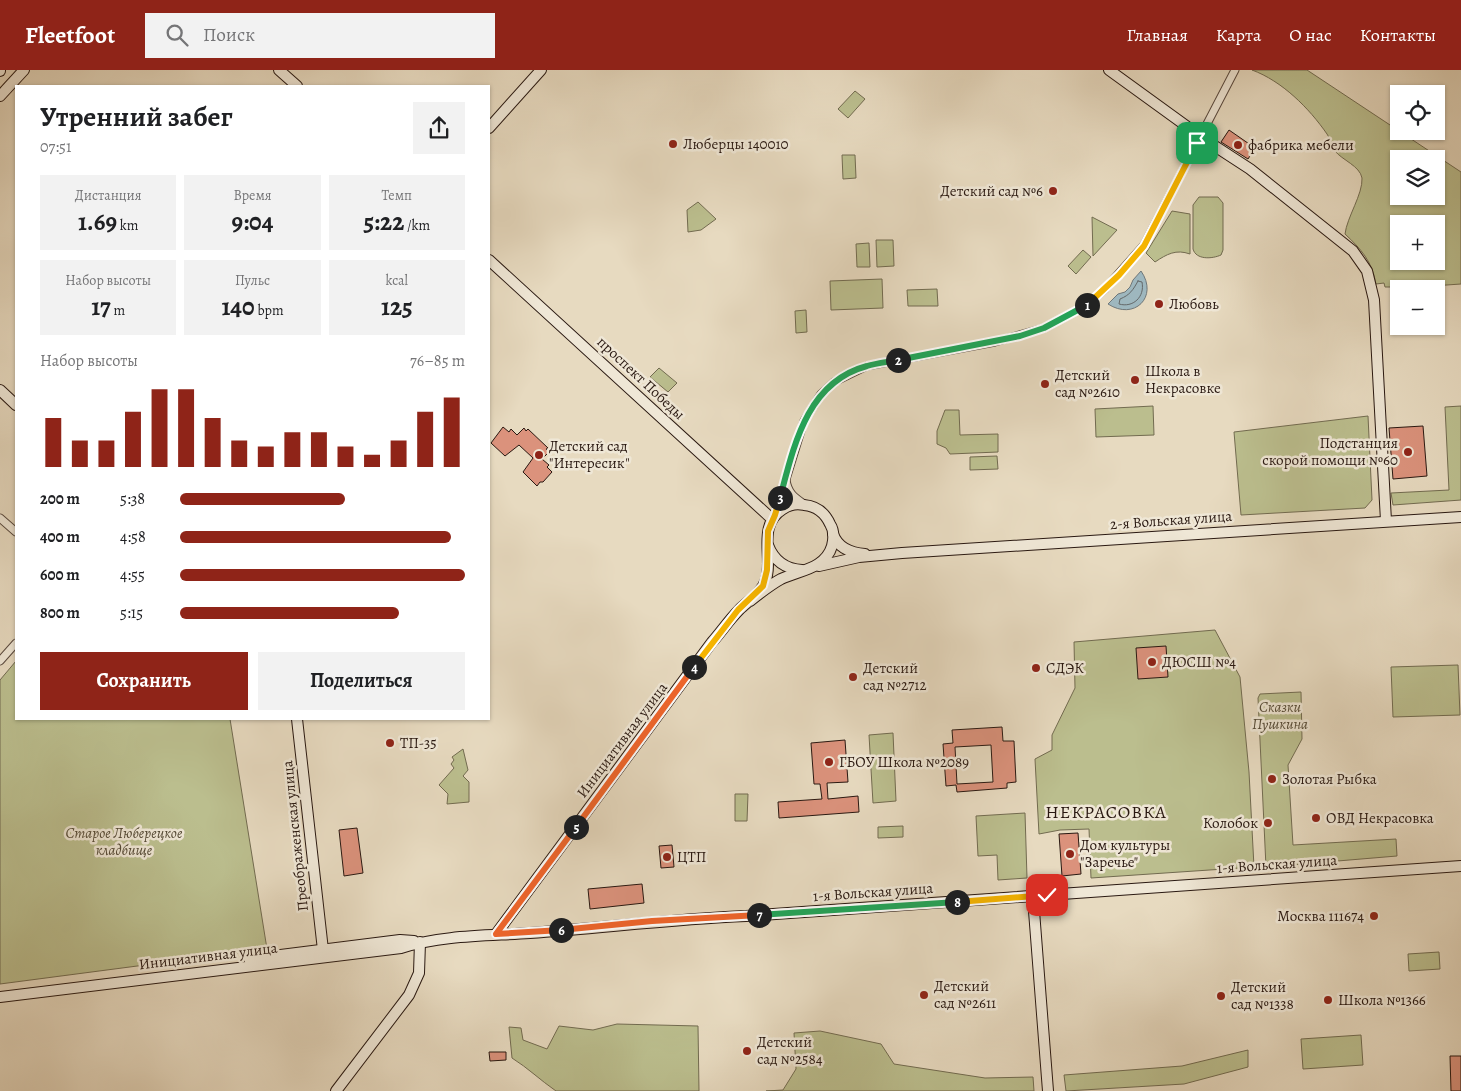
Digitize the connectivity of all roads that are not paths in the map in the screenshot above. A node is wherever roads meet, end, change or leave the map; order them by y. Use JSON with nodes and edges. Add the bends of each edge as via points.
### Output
{"nodes":[{"id":1,"x":24,"y":70,"type":"edge"},
{"id":2,"x":279,"y":70,"type":"edge"},
{"id":3,"x":541,"y":70,"type":"edge"},
{"id":4,"x":1109,"y":70,"type":"edge"},
{"id":5,"x":1235,"y":70,"type":"edge"},
{"id":6,"x":296,"y":85,"type":"edge"},
{"id":7,"x":0,"y":96,"type":"edge"},
{"id":8,"x":490,"y":127,"type":"edge"},
{"id":9,"x":1200,"y":137,"type":"junction"},
{"id":10,"x":490,"y":261,"type":"edge"},
{"id":11,"x":0,"y":390,"type":"edge"},
{"id":12,"x":15,"y":404,"type":"edge"},
{"id":13,"x":785,"y":477,"type":"junction"},
{"id":14,"x":804,"y":504,"type":"junction"},
{"id":15,"x":774,"y":517,"type":"junction"},
{"id":16,"x":1461,"y":517,"type":"edge"},
{"id":17,"x":0,"y":518,"type":"edge"},
{"id":18,"x":1386,"y":521,"type":"junction"},
{"id":19,"x":15,"y":531,"type":"edge"},
{"id":20,"x":834,"y":534,"type":"junction"},
{"id":21,"x":767,"y":538,"type":"junction"},
{"id":22,"x":884,"y":554,"type":"junction"},
{"id":23,"x":810,"y":568,"type":"junction"},
{"id":24,"x":750,"y":601,"type":"junction"},
{"id":25,"x":15,"y":644,"type":"edge"},
{"id":26,"x":0,"y":661,"type":"edge"},
{"id":27,"x":297,"y":720,"type":"edge"},
{"id":28,"x":1461,"y":866,"type":"edge"},
{"id":29,"x":1036,"y":896,"type":"junction"},
{"id":30,"x":496,"y":934,"type":"junction"},
{"id":31,"x":420,"y":942,"type":"junction"},
{"id":32,"x":323,"y":950,"type":"junction"},
{"id":33,"x":0,"y":991,"type":"edge"},
{"id":34,"x":0,"y":997,"type":"edge"},
{"id":35,"x":336,"y":1091,"type":"edge"},
{"id":36,"x":1048,"y":1091,"type":"edge"}],
"edges":[{"from":1,"to":7,"type":"main road"},
{"from":2,"to":6,"type":"main road"},
{"from":3,"to":8,"type":"main road"},
{"from":4,"to":9,"type":"main road"},
{"from":5,"to":9,"type":"street"},
{"from":9,"to":13,"type":"street","via":[[1144,246],[1087,305],[1044,328],[1020,336],[866,366],[850,372],[834,382],[811,407]]},
{"from":9,"to":18,"type":"main road","via":[[1250,169],[1348,247],[1360,258],[1367,271],[1374,300]]},
{"from":10,"to":15,"type":"main road","name":"проспект Победы"},
{"from":11,"to":12,"type":"main road"},
{"from":13,"to":14,"type":"street","via":[[792,496]]},
{"from":13,"to":15,"type":"street"},
{"from":14,"to":15,"type":"main road","via":[[788,506]]},
{"from":14,"to":20,"type":"main road","via":[[827,517]]},
{"from":15,"to":21,"type":"main road","name":"Инициативная улица"},
{"from":16,"to":18,"type":"main road","name":"2-я Вольская улица"},
{"from":17,"to":19,"type":"street"},
{"from":18,"to":22,"type":"main road","name":"2-я Вольская улица"},
{"from":20,"to":22,"type":"main road","name":"2-я Вольская улица","via":[[838,543],[847,550]]},
{"from":20,"to":23,"type":"main road","name":"Инициативная улица","via":[[828,556]]},
{"from":21,"to":23,"type":"main road","via":[[777,561],[794,570]]},
{"from":21,"to":24,"type":"main road","name":"Инициативная улица","via":[[766,581]]},
{"from":22,"to":23,"type":"main road","name":"2-я Вольская улица"},
{"from":23,"to":24,"type":"main road","name":"Инициативная улица","via":[[783,578]]},
{"from":24,"to":30,"type":"main road","name":"Инициативная улица","via":[[738,610],[712,642]]},
{"from":25,"to":26,"type":"street"},
{"from":27,"to":32,"type":"main road","name":"Преображенская улица"},
{"from":28,"to":29,"type":"main road","name":"1-я Вольская улица"},
{"from":29,"to":30,"type":"main road","name":"1-я Вольская улица"},
{"from":29,"to":36,"type":"main road","via":[[1034,911]]},
{"from":30,"to":31,"type":"main road","name":"Инициативная улица"},
{"from":31,"to":32,"type":"main road","name":"Инициативная улица","via":[[400,940]]},
{"from":31,"to":34,"type":"main road","name":"Инициативная улица","via":[[401,948]]},
{"from":31,"to":35,"type":"main road","via":[[418,974],[409,995]]},
{"from":32,"to":33,"type":"main road","name":"Инициативная улица"}]}
